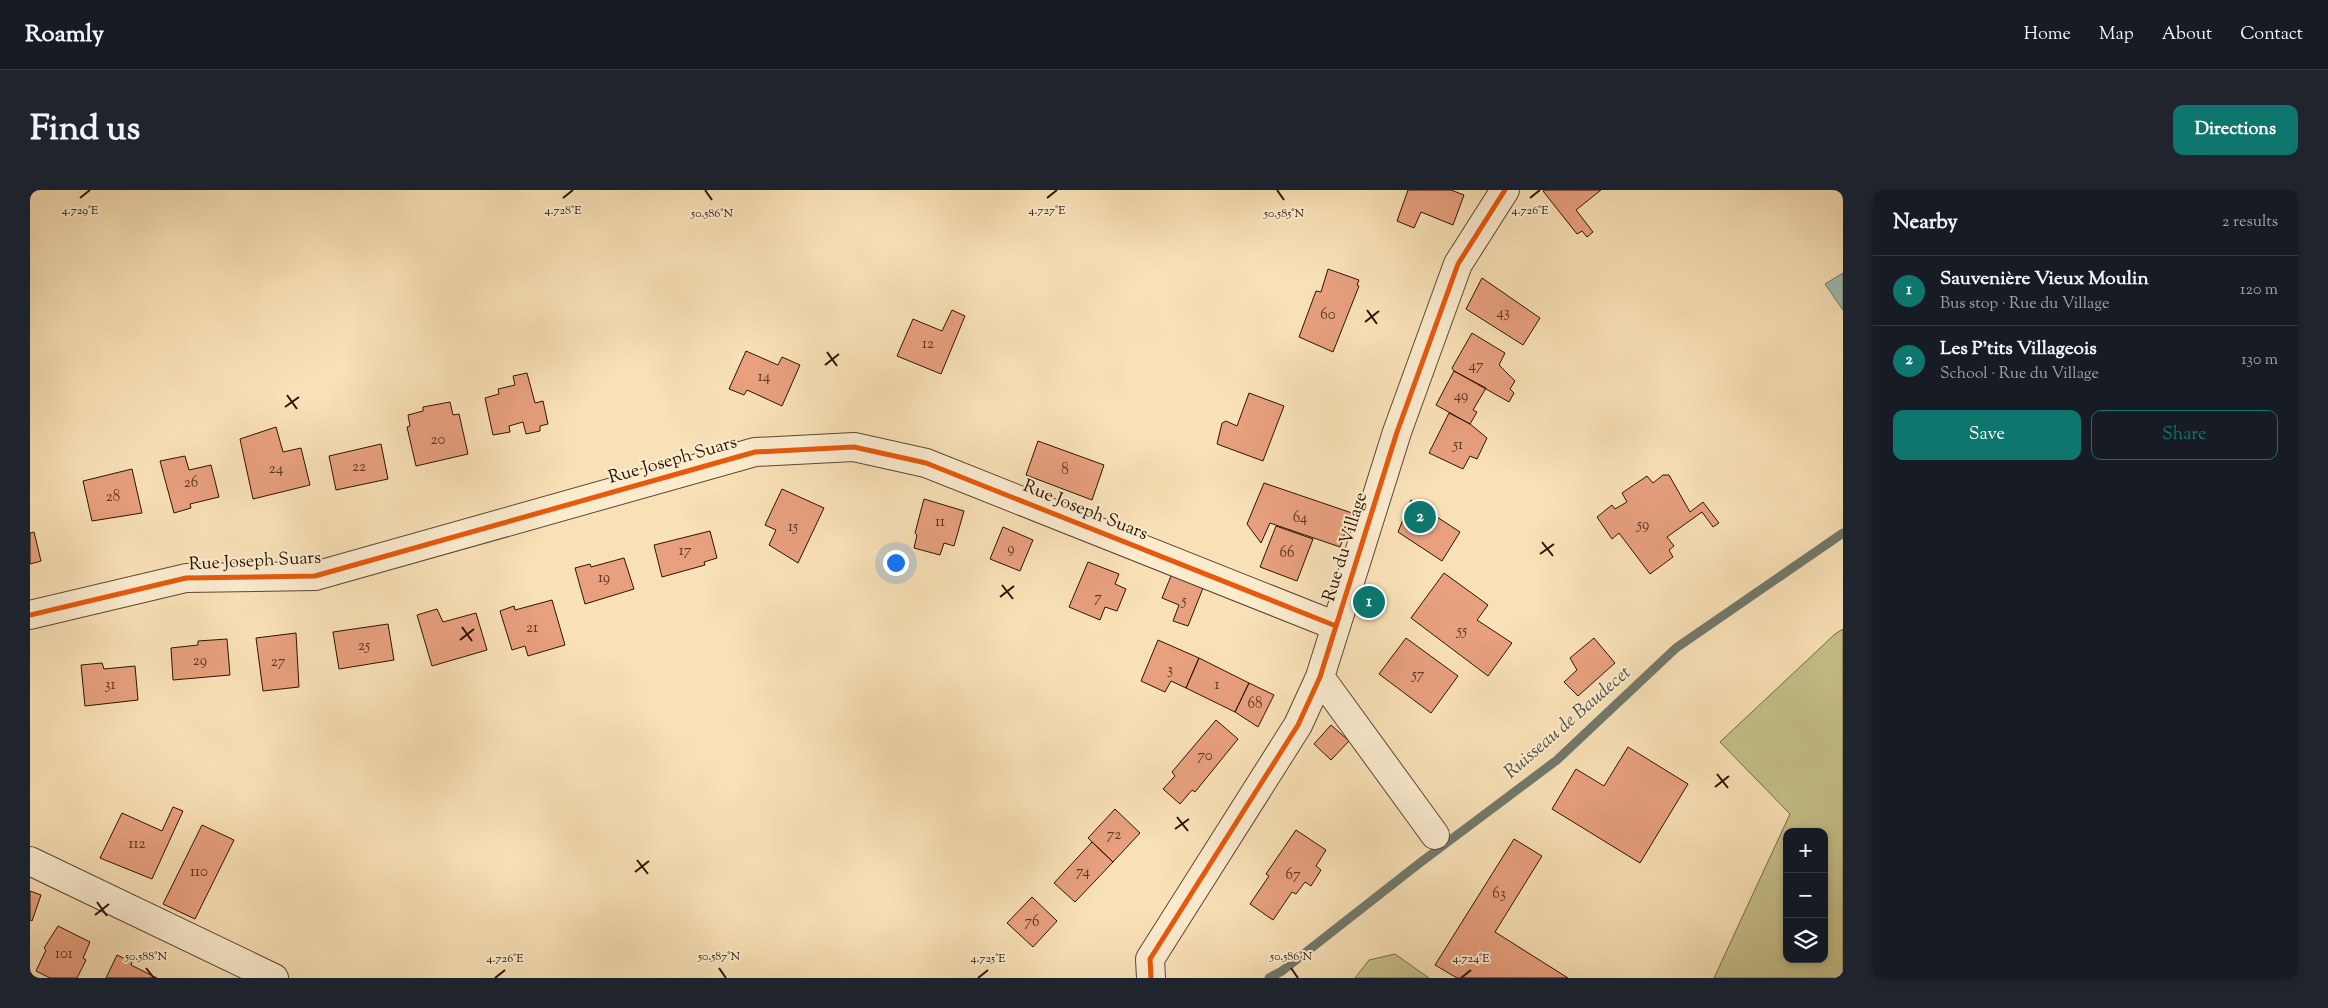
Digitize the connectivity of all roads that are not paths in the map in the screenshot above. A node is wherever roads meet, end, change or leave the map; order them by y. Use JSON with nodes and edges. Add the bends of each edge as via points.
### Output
{"nodes":[{"id":1,"x":1504,"y":190,"type":"edge"},
{"id":2,"x":30,"y":615,"type":"edge"},
{"id":3,"x":1336,"y":626,"type":"junction"},
{"id":4,"x":1320,"y":677,"type":"junction"},
{"id":5,"x":1435,"y":835,"type":"dead end"},
{"id":6,"x":30,"y":861,"type":"edge"},
{"id":7,"x":274,"y":978,"type":"edge"},
{"id":8,"x":1151,"y":978,"type":"edge"}],
"edges":[{"from":1,"to":3,"type":"street","name":"Rue du Village","via":[[1458,264],[1396,432]]},
{"from":2,"to":3,"type":"street","name":"Rue Joseph Suars","via":[[186,578],[315,576],[755,452],[854,447],[926,463]]},
{"from":3,"to":4,"type":"street","name":"Rue du Village"},
{"from":4,"to":5,"type":"street"},
{"from":4,"to":8,"type":"street","name":"Rue du Village","via":[[1298,725],[1150,958]]},
{"from":6,"to":7,"type":"street"}]}
